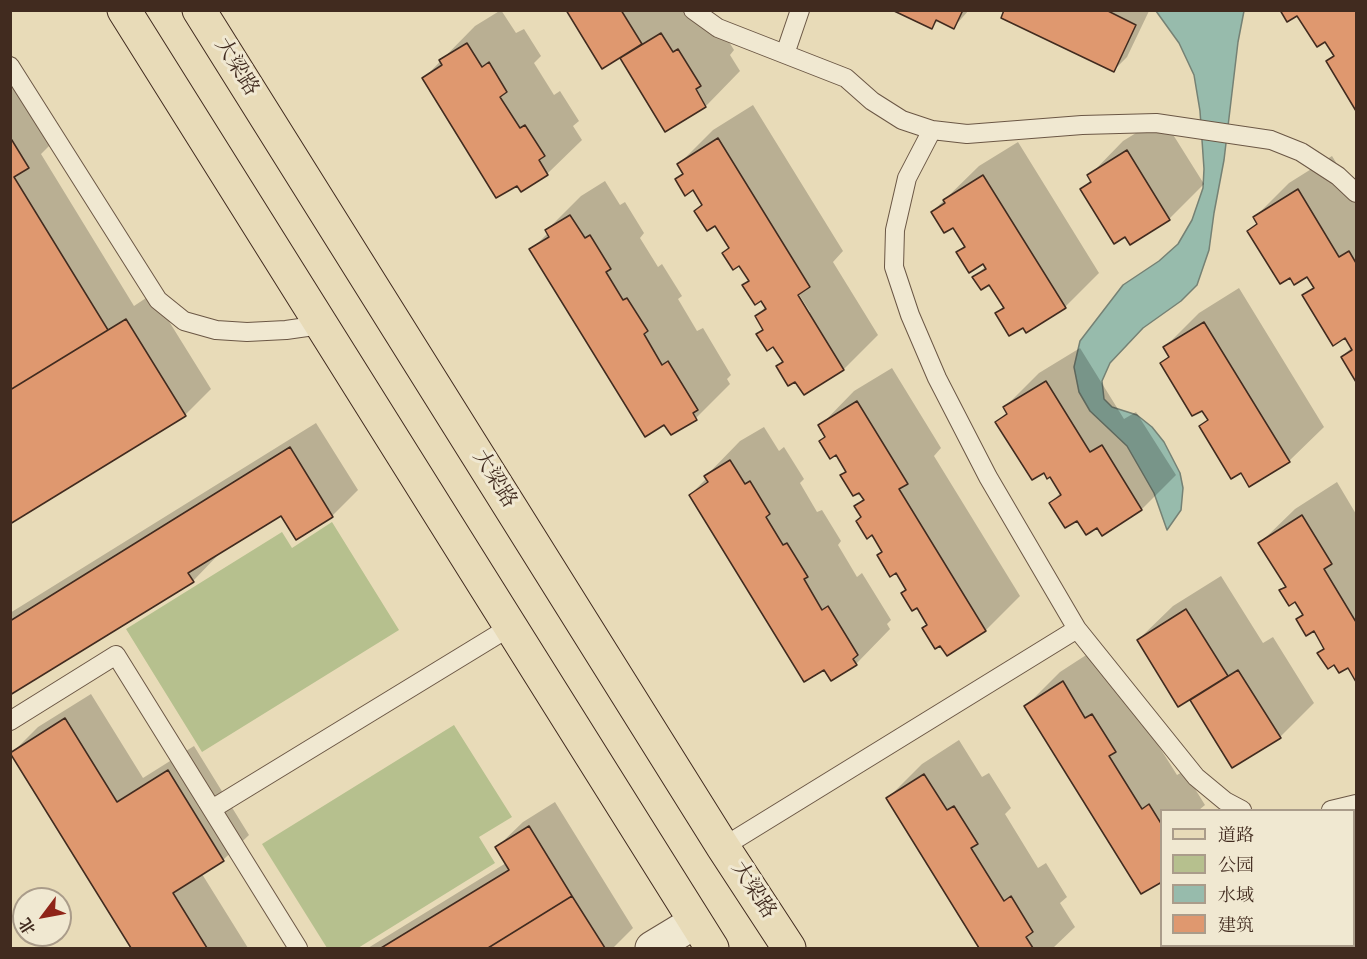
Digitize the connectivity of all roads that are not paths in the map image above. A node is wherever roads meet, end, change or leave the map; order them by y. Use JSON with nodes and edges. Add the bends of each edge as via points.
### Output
{"nodes":[{"id":1,"x":124,"y":10,"type":"edge"},
{"id":2,"x":199,"y":10,"type":"edge"},
{"id":3,"x":693,"y":10,"type":"edge"},
{"id":4,"x":800,"y":10,"type":"edge"},
{"id":5,"x":785,"y":54,"type":"junction"},
{"id":6,"x":10,"y":66,"type":"edge"},
{"id":7,"x":932,"y":130,"type":"junction"},
{"id":8,"x":1356,"y":193,"type":"edge"},
{"id":9,"x":321,"y":325,"type":"junction"},
{"id":10,"x":510,"y":627,"type":"junction"},
{"id":11,"x":1077,"y":629,"type":"junction"},
{"id":12,"x":10,"y":721,"type":"edge"},
{"id":13,"x":1356,"y":804,"type":"edge"},
{"id":14,"x":212,"y":809,"type":"junction"},
{"id":15,"x":1240,"y":809,"type":"edge"},
{"id":16,"x":1334,"y":809,"type":"edge"},
{"id":17,"x":723,"y":847,"type":"junction"},
{"id":18,"x":703,"y":935,"type":"edge"},
{"id":19,"x":298,"y":948,"type":"edge"},
{"id":20,"x":652,"y":948,"type":"edge"},
{"id":21,"x":789,"y":948,"type":"edge"}],
"edges":[{"from":1,"to":9,"type":"main road"},
{"from":2,"to":17,"type":"main road","name":"大梁路"},
{"from":3,"to":5,"type":"lane","via":[[718,28]]},
{"from":4,"to":5,"type":"lane"},
{"from":5,"to":7,"type":"lane","via":[[846,78],[902,120]]},
{"from":6,"to":9,"type":"lane","via":[[158,300],[184,321],[216,330],[247,332]]},
{"from":7,"to":8,"type":"lane","via":[[967,134],[1082,124],[1155,123],[1242,135],[1271,140],[1301,152]]},
{"from":7,"to":11,"type":"lane","via":[[907,178],[895,230],[894,267],[937,378],[988,477]]},
{"from":9,"to":10,"type":"main road"},
{"from":10,"to":14,"type":"lane"},
{"from":10,"to":18,"type":"main road"},
{"from":11,"to":15,"type":"lane","via":[[1196,777]]},
{"from":11,"to":17,"type":"lane"},
{"from":12,"to":14,"type":"lane","via":[[116,655]]},
{"from":13,"to":16,"type":"lane"},
{"from":14,"to":19,"type":"lane"},
{"from":17,"to":21,"type":"main road","name":"大梁路"},
{"from":18,"to":20,"type":"street"}]}
